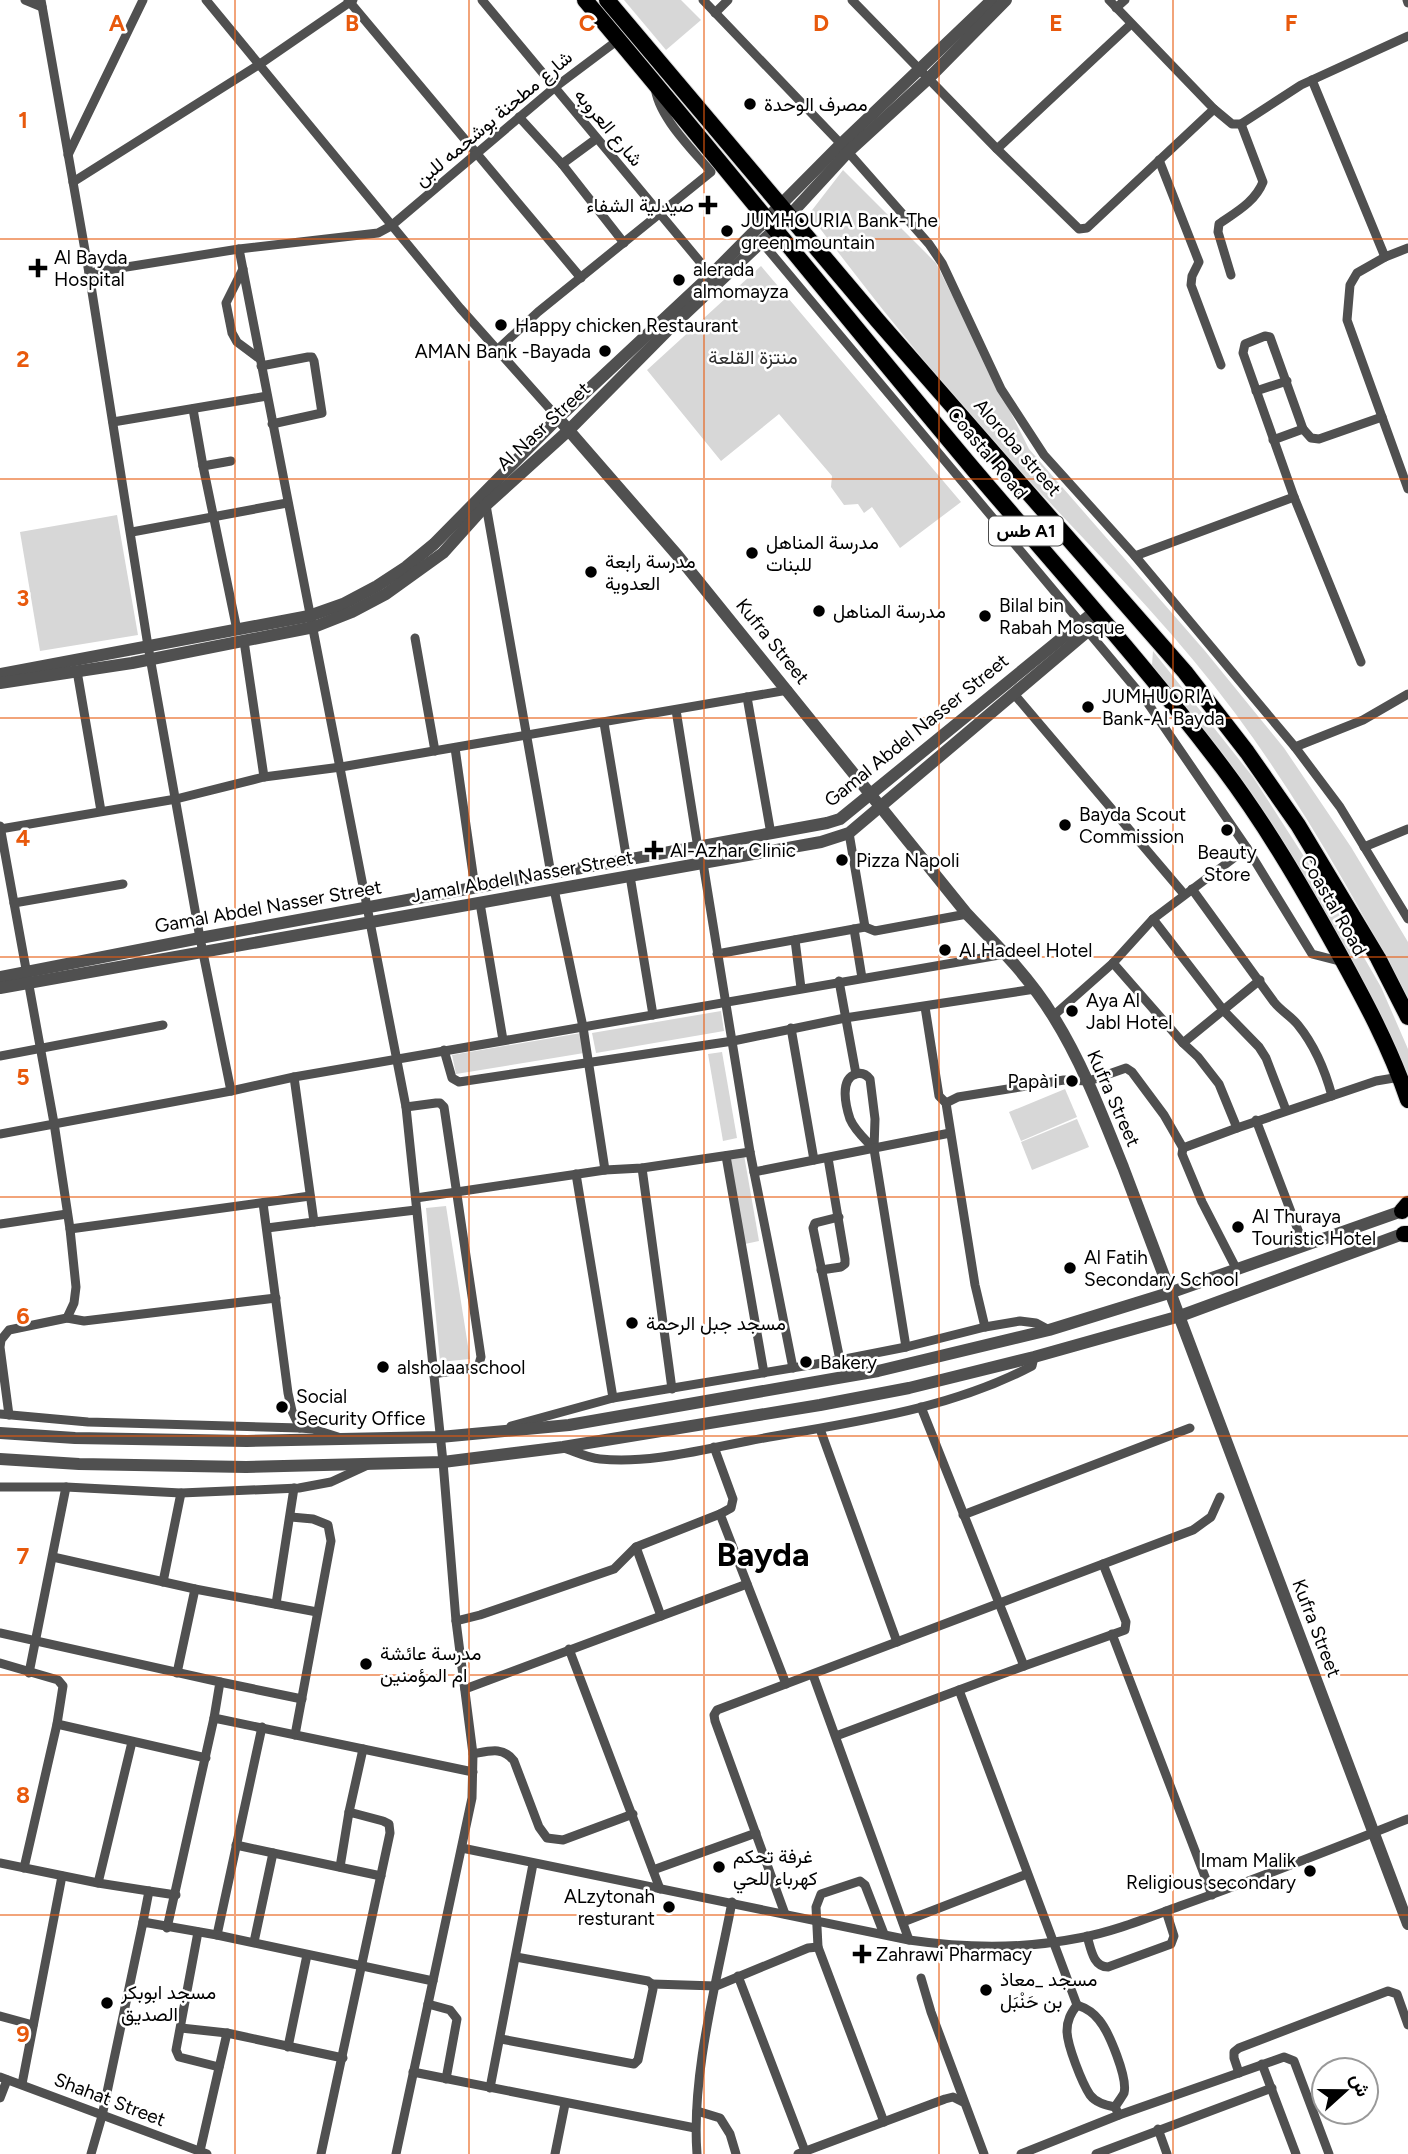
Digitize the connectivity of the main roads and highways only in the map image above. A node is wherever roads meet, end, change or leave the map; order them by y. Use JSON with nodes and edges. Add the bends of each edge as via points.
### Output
{"nodes":[{"id":1,"x":585,"y":0,"type":"edge"},
{"id":2,"x":607,"y":0,"type":"edge"},
{"id":3,"x":1121,"y":596,"type":"junction"},
{"id":4,"x":1091,"y":621,"type":"junction"},
{"id":5,"x":1153,"y":634,"type":"junction"},
{"id":6,"x":1130,"y":652,"type":"junction"},
{"id":7,"x":1408,"y":1017,"type":"edge"},
{"id":8,"x":1408,"y":1100,"type":"edge"}],
"edges":[{"from":1,"to":4,"type":"highway","name":"Coastal Road","number":"طس A1","via":[[722,163],[764,232]]},
{"from":2,"to":3,"type":"highway","name":"Aloroba street","number":"طس A1","via":[[878,321]]},
{"from":3,"to":4,"type":"highway"},
{"from":3,"to":5,"type":"highway","name":"Aloroba street","number":"طس A1"},
{"from":4,"to":6,"type":"highway","name":"Coastal Road","number":"طس A1"},
{"from":5,"to":6,"type":"highway"},
{"from":5,"to":7,"type":"highway","name":"Aloroba street","number":"طس A1","via":[[1247,752],[1298,825]]},
{"from":6,"to":8,"type":"highway","name":"Coastal Road","number":"طس A1","via":[[1224,769],[1267,832],[1381,1032]]}]}
